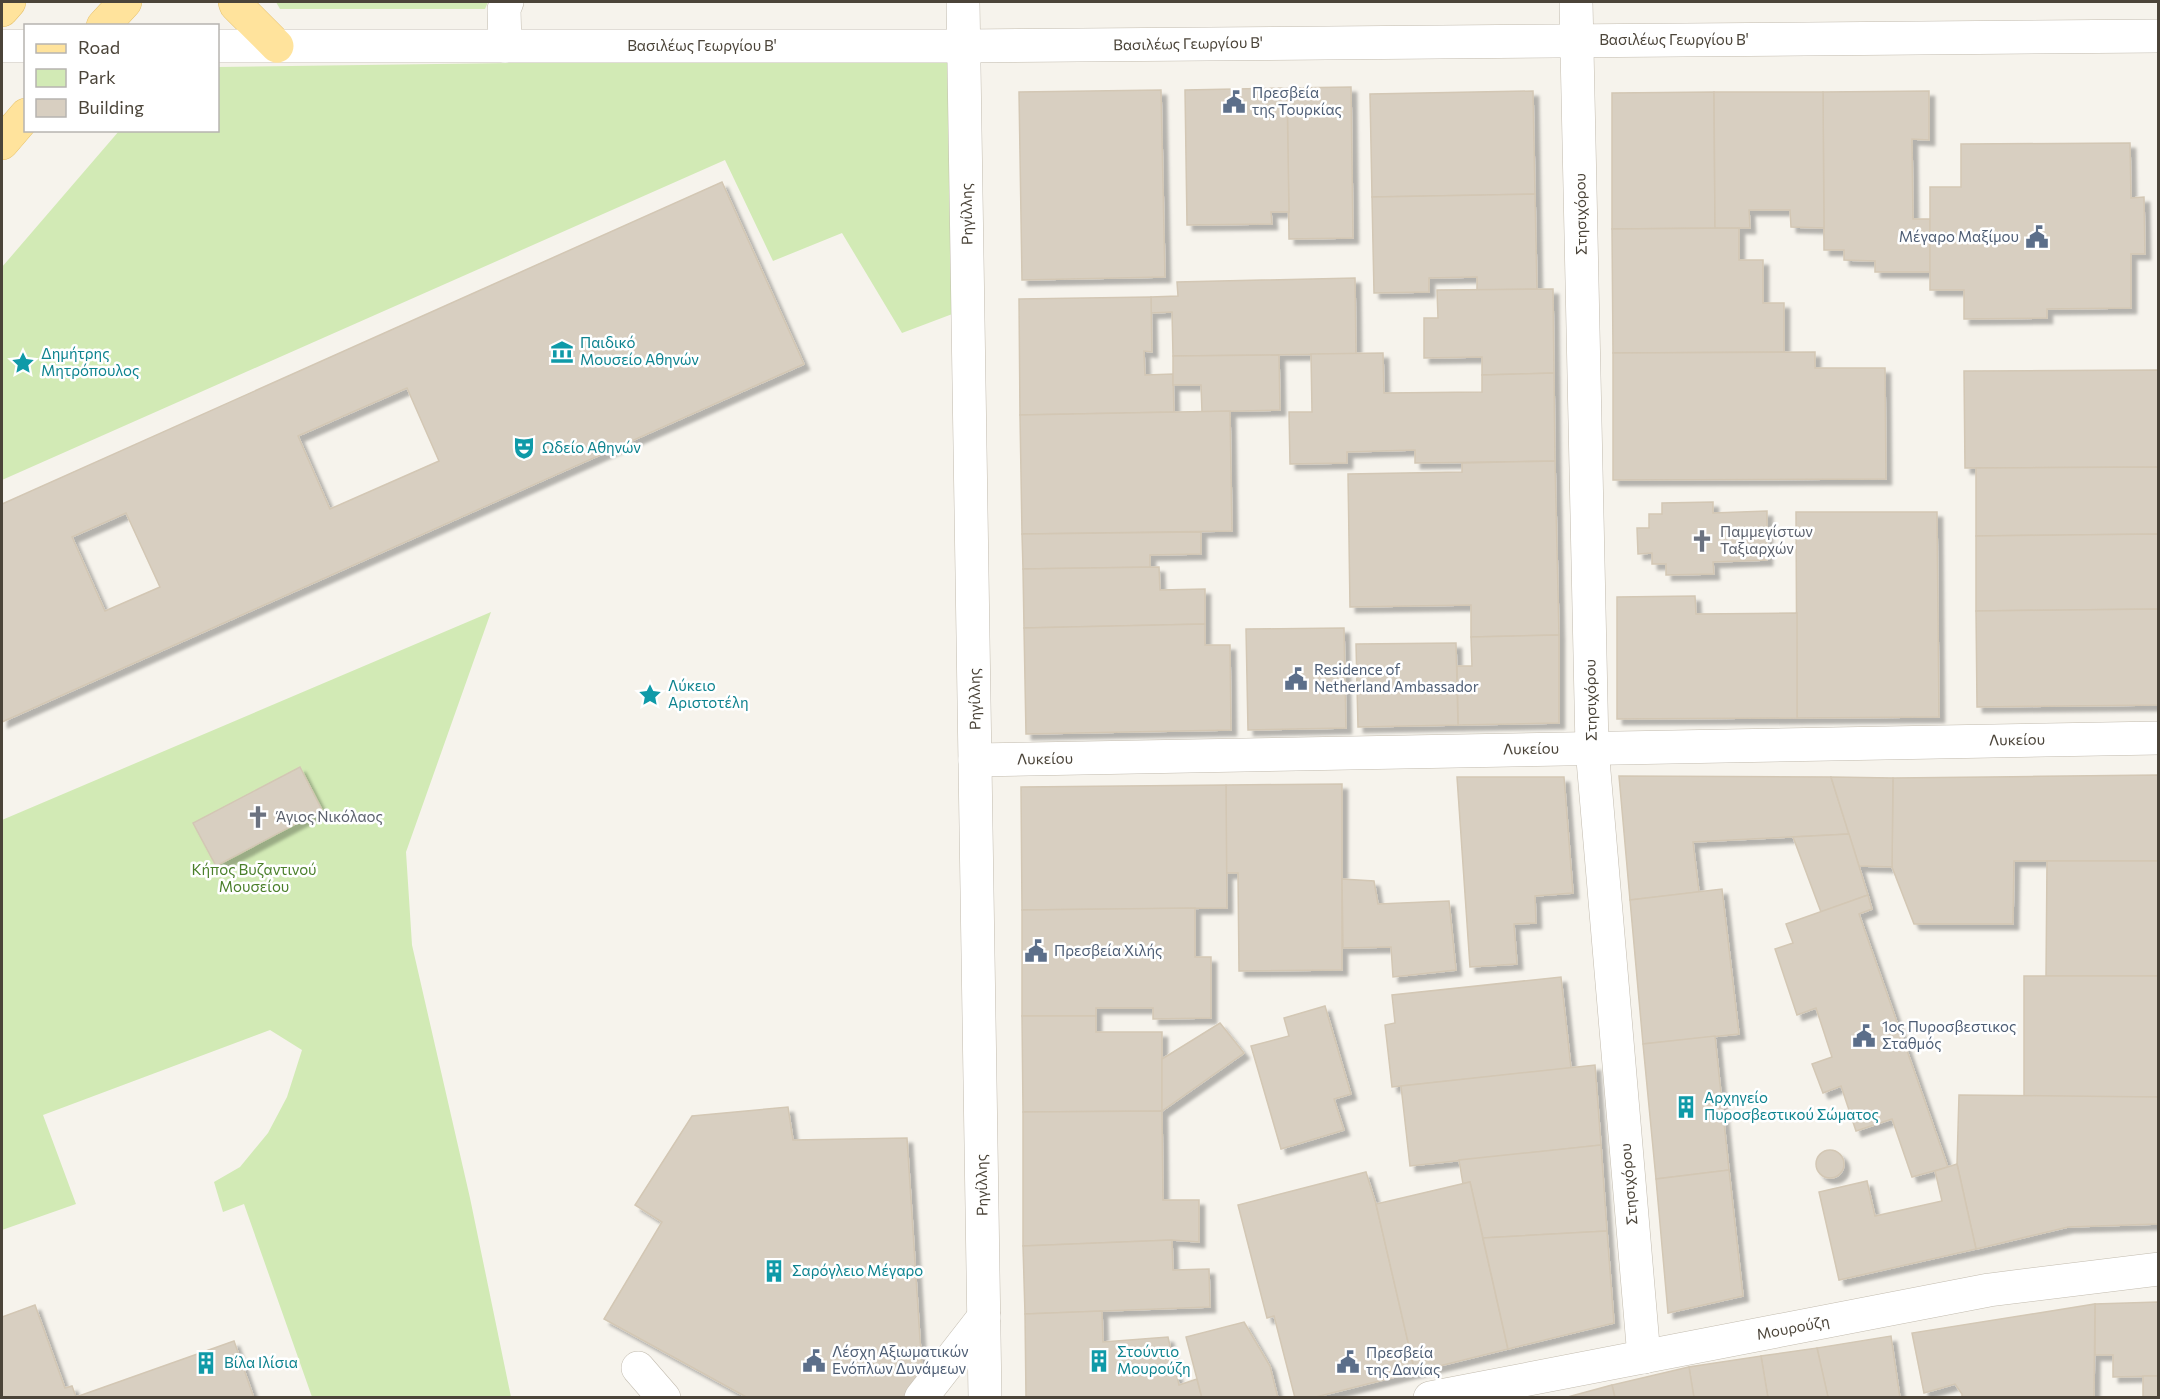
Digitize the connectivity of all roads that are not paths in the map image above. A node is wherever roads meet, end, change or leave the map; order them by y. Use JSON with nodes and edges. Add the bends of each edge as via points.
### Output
{"nodes":[{"id":1,"x":9,"y":2,"type":"edge"},
{"id":2,"x":124,"y":2,"type":"edge"},
{"id":3,"x":235,"y":2,"type":"edge"},
{"id":4,"x":507,"y":2,"type":"edge"},
{"id":5,"x":963,"y":2,"type":"edge"},
{"id":6,"x":1576,"y":2,"type":"edge"},
{"id":7,"x":2,"y":10,"type":"edge"},
{"id":8,"x":105,"y":24,"type":"edge"},
{"id":9,"x":2158,"y":36,"type":"edge"},
{"id":10,"x":1578,"y":40,"type":"junction"},
{"id":11,"x":2,"y":46,"type":"edge"},
{"id":12,"x":24,"y":46,"type":"edge"},
{"id":13,"x":219,"y":46,"type":"edge"},
{"id":14,"x":276,"y":46,"type":"junction"},
{"id":15,"x":505,"y":46,"type":"junction"},
{"id":16,"x":964,"y":46,"type":"junction"},
{"id":17,"x":24,"y":117,"type":"edge"},
{"id":18,"x":2,"y":143,"type":"edge"},
{"id":19,"x":2158,"y":738,"type":"edge"},
{"id":20,"x":1592,"y":748,"type":"junction"},
{"id":21,"x":975,"y":760,"type":"junction"},
{"id":22,"x":2158,"y":1269,"type":"edge"},
{"id":23,"x":984,"y":1317,"type":"junction"},
{"id":24,"x":1644,"y":1357,"type":"junction"},
{"id":25,"x":638,"y":1368,"type":"dead end"},
{"id":26,"x":664,"y":1398,"type":"edge"},
{"id":27,"x":921,"y":1398,"type":"edge"},
{"id":28,"x":985,"y":1398,"type":"edge"},
{"id":29,"x":1430,"y":1398,"type":"edge"}],
"edges":[{"from":1,"to":7,"type":"main road"},
{"from":2,"to":8,"type":"main road"},
{"from":3,"to":14,"type":"main road"},
{"from":4,"to":15,"type":"street"},
{"from":5,"to":16,"type":"street","name":"Ρηγίλλης"},
{"from":6,"to":10,"type":"street","name":"Στησιχόρου"},
{"from":9,"to":10,"type":"street","name":"Βασιλέως Γεωργίου Β'"},
{"from":10,"to":16,"type":"street","name":"Βασιλέως Γεωργίου Β'"},
{"from":10,"to":20,"type":"street","name":"Στησιχόρου"},
{"from":11,"to":12,"type":"street"},
{"from":13,"to":14,"type":"street","name":"Βασιλέως Γεωργίου Β'"},
{"from":14,"to":15,"type":"street","name":"Βασιλέως Γεωργίου Β'"},
{"from":15,"to":16,"type":"street","name":"Βασιλέως Γεωργίου Β'"},
{"from":16,"to":21,"type":"street","name":"Ρηγίλλης"},
{"from":17,"to":18,"type":"main road"},
{"from":19,"to":20,"type":"street","name":"Λυκείου"},
{"from":20,"to":21,"type":"street","name":"Λυκείου"},
{"from":20,"to":24,"type":"street","name":"Στησιχόρου"},
{"from":21,"to":23,"type":"street","name":"Ρηγίλλης"},
{"from":22,"to":24,"type":"street","name":"Μουρούζη","via":[[1989,1290]]},
{"from":23,"to":27,"type":"street"},
{"from":23,"to":28,"type":"street","name":"Ρηγίλλης"},
{"from":24,"to":29,"type":"street","name":"Μουρούζη"},
{"from":25,"to":26,"type":"street"}]}
